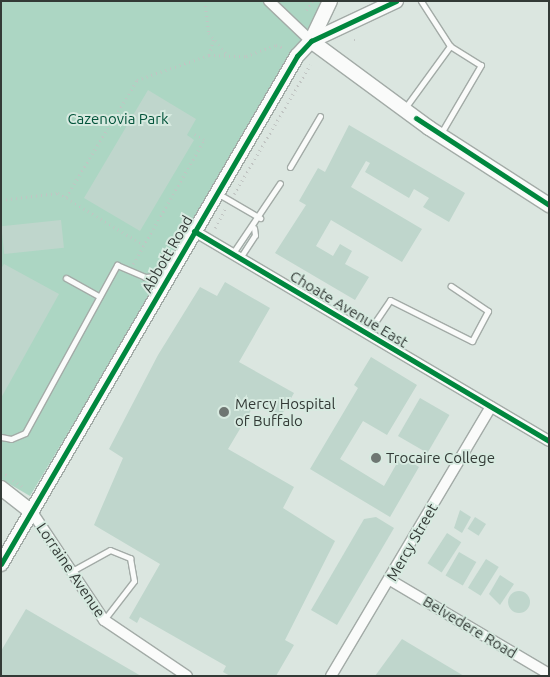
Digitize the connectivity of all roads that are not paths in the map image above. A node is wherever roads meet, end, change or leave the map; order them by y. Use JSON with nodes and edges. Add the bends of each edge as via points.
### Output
{"nodes":[{"id":1,"x":269,"y":1,"type":"edge"},
{"id":2,"x":330,"y":1,"type":"edge"},
{"id":3,"x":396,"y":1,"type":"edge"},
{"id":4,"x":421,"y":1,"type":"edge"},
{"id":5,"x":311,"y":41,"type":"junction"},
{"id":6,"x":450,"y":46,"type":"junction"},
{"id":7,"x":403,"y":109,"type":"junction"},
{"id":8,"x":320,"y":116,"type":"dead end"},
{"id":9,"x":440,"y":135,"type":"junction"},
{"id":10,"x":290,"y":167,"type":"dead end"},
{"id":11,"x":280,"y":183,"type":"dead end"},
{"id":12,"x":217,"y":193,"type":"junction"},
{"id":13,"x":549,"y":205,"type":"edge"},
{"id":14,"x":260,"y":218,"type":"junction"},
{"id":15,"x":254,"y":228,"type":"junction"},
{"id":16,"x":194,"y":231,"type":"junction"},
{"id":17,"x":237,"y":255,"type":"junction"},
{"id":18,"x":169,"y":275,"type":"junction"},
{"id":19,"x":66,"y":278,"type":"dead end"},
{"id":20,"x":451,"y":286,"type":"dead end"},
{"id":21,"x":99,"y":296,"type":"junction"},
{"id":22,"x":366,"y":334,"type":"junction"},
{"id":23,"x":491,"y":407,"type":"junction"},
{"id":24,"x":1,"y":438,"type":"edge"},
{"id":25,"x":549,"y":441,"type":"edge"},
{"id":26,"x":1,"y":488,"type":"edge"},
{"id":27,"x":32,"y":512,"type":"junction"},
{"id":28,"x":1,"y":564,"type":"edge"},
{"id":29,"x":72,"y":571,"type":"junction"},
{"id":30,"x":390,"y":580,"type":"junction"},
{"id":31,"x":104,"y":620,"type":"junction"},
{"id":32,"x":549,"y":674,"type":"edge"},
{"id":33,"x":187,"y":676,"type":"edge"},
{"id":34,"x":331,"y":676,"type":"edge"}],
"edges":[{"from":1,"to":5,"type":"street"},
{"from":2,"to":5,"type":"street"},
{"from":3,"to":5,"type":"street","name":"Abbott Road"},
{"from":4,"to":6,"type":"lane"},
{"from":5,"to":7,"type":"street"},
{"from":5,"to":12,"type":"street","name":"Abbott Road","via":[[297,56]]},
{"from":6,"to":7,"type":"lane"},
{"from":6,"to":9,"type":"lane","via":[[481,66]]},
{"from":7,"to":9,"type":"street"},
{"from":8,"to":10,"type":"lane"},
{"from":9,"to":13,"type":"street"},
{"from":11,"to":14,"type":"lane"},
{"from":12,"to":14,"type":"lane"},
{"from":12,"to":16,"type":"street","name":"Abbott Road"},
{"from":14,"to":15,"type":"lane"},
{"from":15,"to":17,"type":"lane"},
{"from":15,"to":17,"type":"lane","via":[[255,234]]},
{"from":16,"to":17,"type":"street","name":"Choate Avenue East"},
{"from":16,"to":18,"type":"street","name":"Abbott Road"},
{"from":17,"to":22,"type":"street","name":"Choate Avenue East"},
{"from":18,"to":21,"type":"lane","via":[[145,277],[117,264]]},
{"from":18,"to":27,"type":"street","name":"Abbott Road"},
{"from":19,"to":21,"type":"lane"},
{"from":20,"to":22,"type":"lane","via":[[488,310],[477,338],[465,340],[390,300]]},
{"from":21,"to":24,"type":"lane","via":[[25,433],[11,439]]},
{"from":22,"to":23,"type":"street","name":"Choate Avenue East"},
{"from":23,"to":25,"type":"street","name":"Choate Avenue East"},
{"from":23,"to":30,"type":"street","name":"Mercy Street"},
{"from":26,"to":27,"type":"street"},
{"from":27,"to":28,"type":"street","name":"Abbott Road"},
{"from":27,"to":29,"type":"street","name":"Lorraine Avenue"},
{"from":29,"to":31,"type":"street","name":"Lorraine Avenue"},
{"from":29,"to":31,"type":"lane","via":[[110,550],[130,558],[134,581]]},
{"from":30,"to":32,"type":"street","name":"Belvedere Road"},
{"from":30,"to":34,"type":"street","name":"Mercy Street"},
{"from":31,"to":33,"type":"street","name":"Lorraine Avenue"}]}
